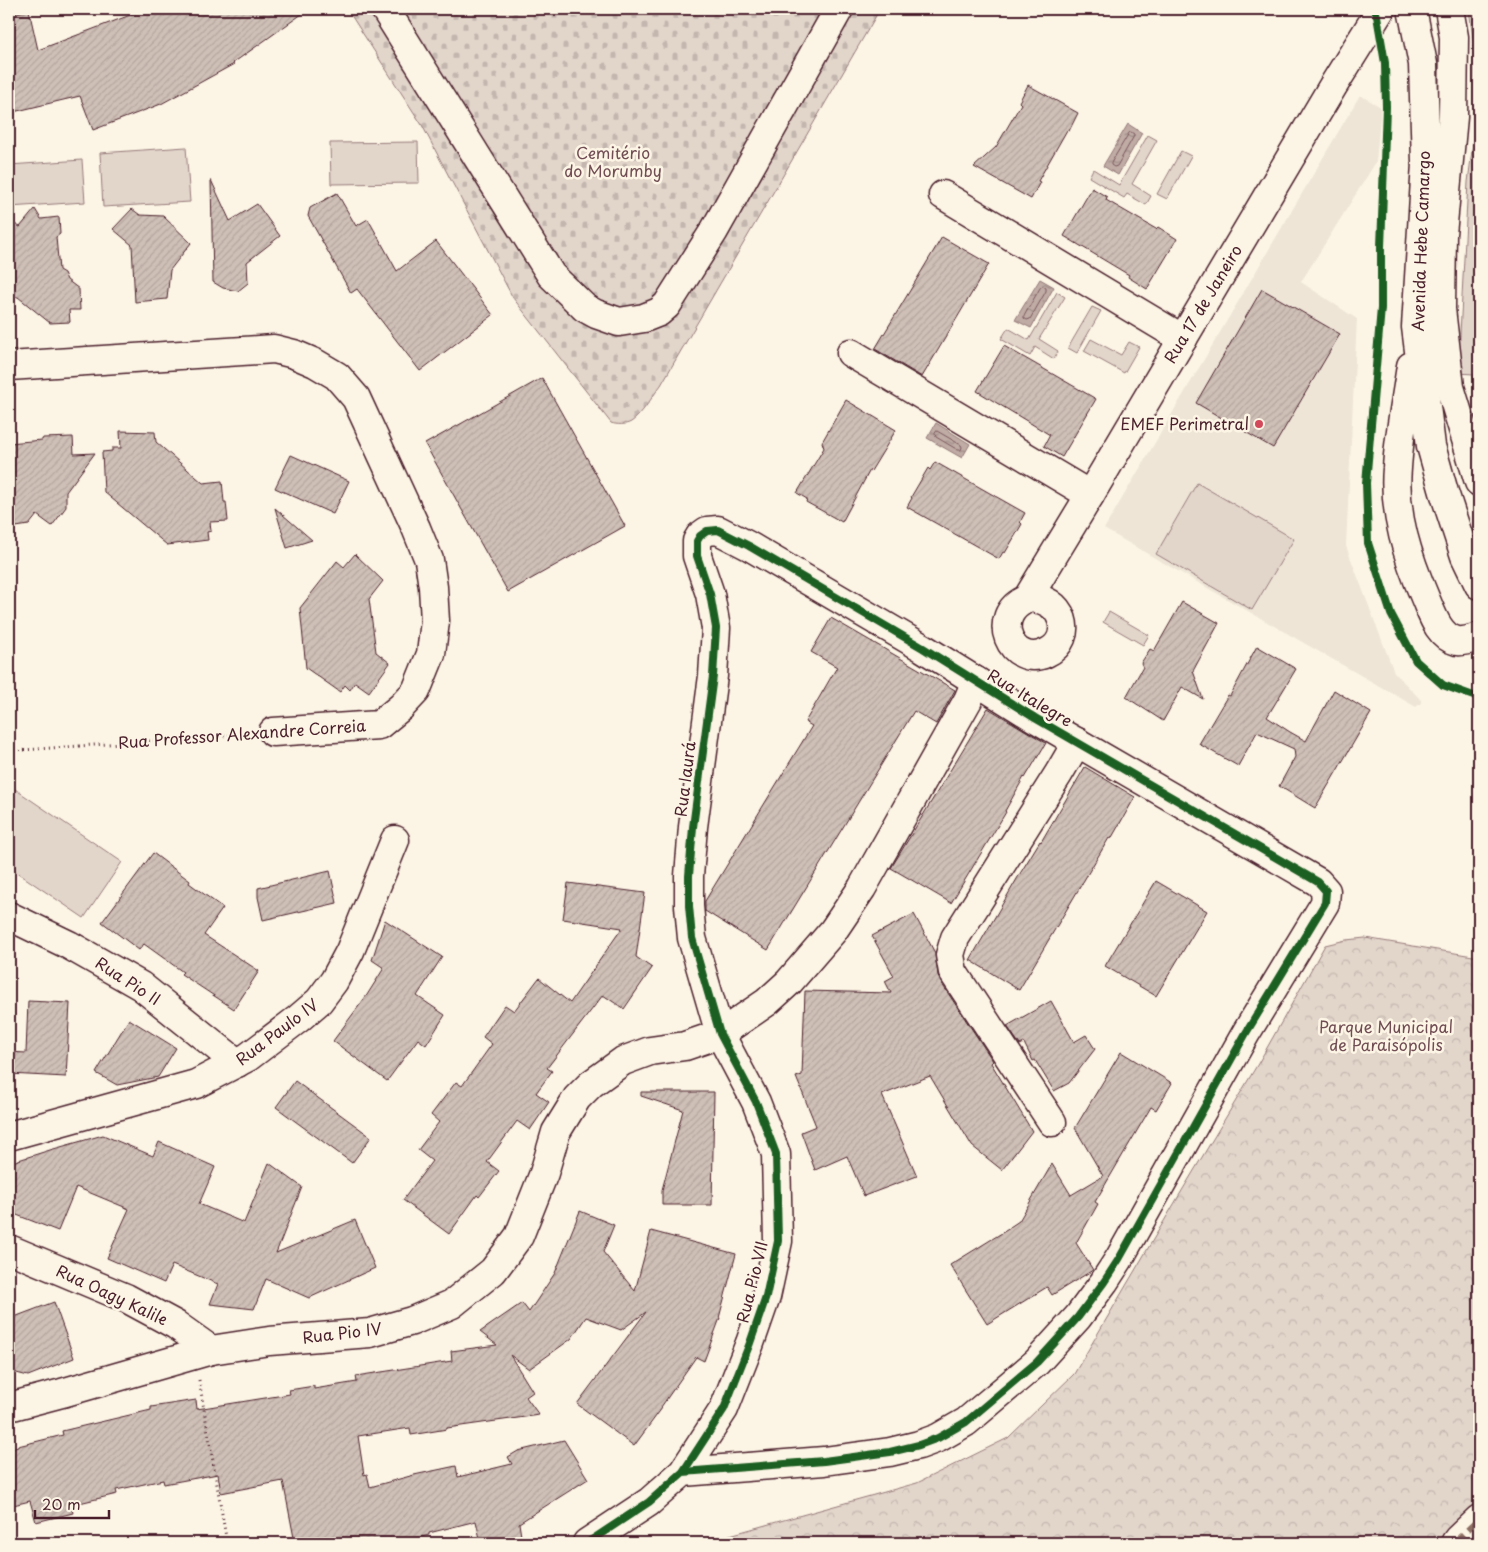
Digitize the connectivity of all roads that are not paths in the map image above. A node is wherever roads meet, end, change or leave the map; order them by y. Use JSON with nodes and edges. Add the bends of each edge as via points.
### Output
{"nodes":[{"id":1,"x":386,"y":9,"type":"edge"},
{"id":2,"x":839,"y":9,"type":"edge"},
{"id":3,"x":1381,"y":9,"type":"edge"},
{"id":4,"x":1412,"y":9,"type":"edge"},
{"id":5,"x":1448,"y":9,"type":"edge"},
{"id":6,"x":943,"y":195,"type":"dead end"},
{"id":7,"x":1416,"y":327,"type":"junction"},
{"id":8,"x":1182,"y":339,"type":"junction"},
{"id":9,"x":851,"y":352,"type":"dead end"},
{"id":10,"x":9,"y":366,"type":"edge"},
{"id":11,"x":1479,"y":482,"type":"edge"},
{"id":12,"x":1090,"y":495,"type":"junction"},
{"id":13,"x":707,"y":531,"type":"joint"},
{"id":14,"x":1479,"y":584,"type":"edge"},
{"id":15,"x":1026,"y":600,"type":"dead end"},
{"id":16,"x":1479,"y":637,"type":"edge"},
{"id":17,"x":976,"y":681,"type":"junction"},
{"id":18,"x":273,"y":732,"type":"road end"},
{"id":19,"x":1077,"y":742,"type":"junction"},
{"id":20,"x":395,"y":840,"type":"dead end"},
{"id":21,"x":9,"y":916,"type":"edge"},
{"id":22,"x":720,"y":1034,"type":"junction"},
{"id":23,"x":237,"y":1063,"type":"junction"},
{"id":24,"x":1052,"y":1122,"type":"dead end"},
{"id":25,"x":9,"y":1136,"type":"edge"},
{"id":26,"x":9,"y":1249,"type":"edge"},
{"id":27,"x":202,"y":1352,"type":"junction"},
{"id":28,"x":9,"y":1407,"type":"edge"},
{"id":29,"x":683,"y":1472,"type":"junction"},
{"id":30,"x":1479,"y":1519,"type":"edge"},
{"id":31,"x":587,"y":1543,"type":"edge"},
{"id":32,"x":1455,"y":1543,"type":"edge"}],
"edges":[{"from":1,"to":2,"type":"street","via":[[551,275],[585,308],[619,322],[644,318],[668,306],[714,232]]},
{"from":3,"to":8,"type":"street","name":"Rua 17 de Janeiro"},
{"from":4,"to":7,"type":"street","name":"Avenida Hebe Camargo","via":[[1423,64],[1426,163]]},
{"from":5,"to":11,"type":"street","name":"Avenida Hebe Camargo","via":[[1454,37],[1453,117],[1442,234],[1441,309],[1450,387]]},
{"from":6,"to":8,"type":"street"},
{"from":7,"to":14,"type":"street","name":"Avenida Hebe Camargo","via":[[1431,446],[1465,556]]},
{"from":7,"to":16,"type":"street","via":[[1397,469],[1402,532],[1414,573],[1442,631],[1458,641]]},
{"from":8,"to":12,"type":"street","name":"Rua 17 de Janeiro"},
{"from":9,"to":12,"type":"street"},
{"from":10,"to":18,"type":"street","name":"Rua Professor Alexandre Correia","via":[[274,349],[315,363],[337,376],[356,398],[429,560],[435,621],[431,654],[416,691],[379,725]]},
{"from":12,"to":15,"type":"street","name":"Rua 17 de Janeiro"},
{"from":13,"to":17,"type":"street","name":"Rua Italegre","via":[[718,530],[749,546]]},
{"from":13,"to":22,"type":"street","name":"Rua Iaurá","via":[[697,541],[696,556],[714,612],[716,650],[693,827],[689,906],[692,938]]},
{"from":17,"to":19,"type":"street","name":"Rua Italegre"},
{"from":17,"to":22,"type":"street","name":"Rua Pio IV","via":[[844,916],[789,982],[767,1002]]},
{"from":19,"to":24,"type":"street","via":[[955,938],[950,956],[953,972]]},
{"from":19,"to":29,"type":"street","name":"Rua Italegre","via":[[1318,882],[1326,890],[1325,903],[1246,1033],[1114,1266],[1078,1317],[1031,1368],[966,1422],[919,1445],[824,1461]]},
{"from":20,"to":23,"type":"street","name":"Rua Paulo IV","via":[[350,951],[334,981],[319,1001],[298,1019]]},
{"from":21,"to":23,"type":"street","name":"Rua Pio II","via":[[141,986]]},
{"from":22,"to":27,"type":"street","name":"Rua Pio IV","via":[[623,1061],[577,1098],[556,1132],[519,1236],[493,1271],[452,1304],[412,1321],[370,1333],[269,1341]]},
{"from":22,"to":29,"type":"street","name":"Rua Pio VII","via":[[756,1102],[776,1154],[778,1241],[766,1298],[724,1409]]},
{"from":23,"to":25,"type":"street","name":"Rua Paulo IV","via":[[196,1084]]},
{"from":26,"to":27,"type":"street","name":"Rua Oagy Kalile","via":[[126,1298],[176,1325]]},
{"from":27,"to":28,"type":"street","name":"Rua Pio IV"},
{"from":29,"to":31,"type":"street","name":"Rua Pio VII","via":[[649,1502]]},
{"from":30,"to":32,"type":"street"}]}
